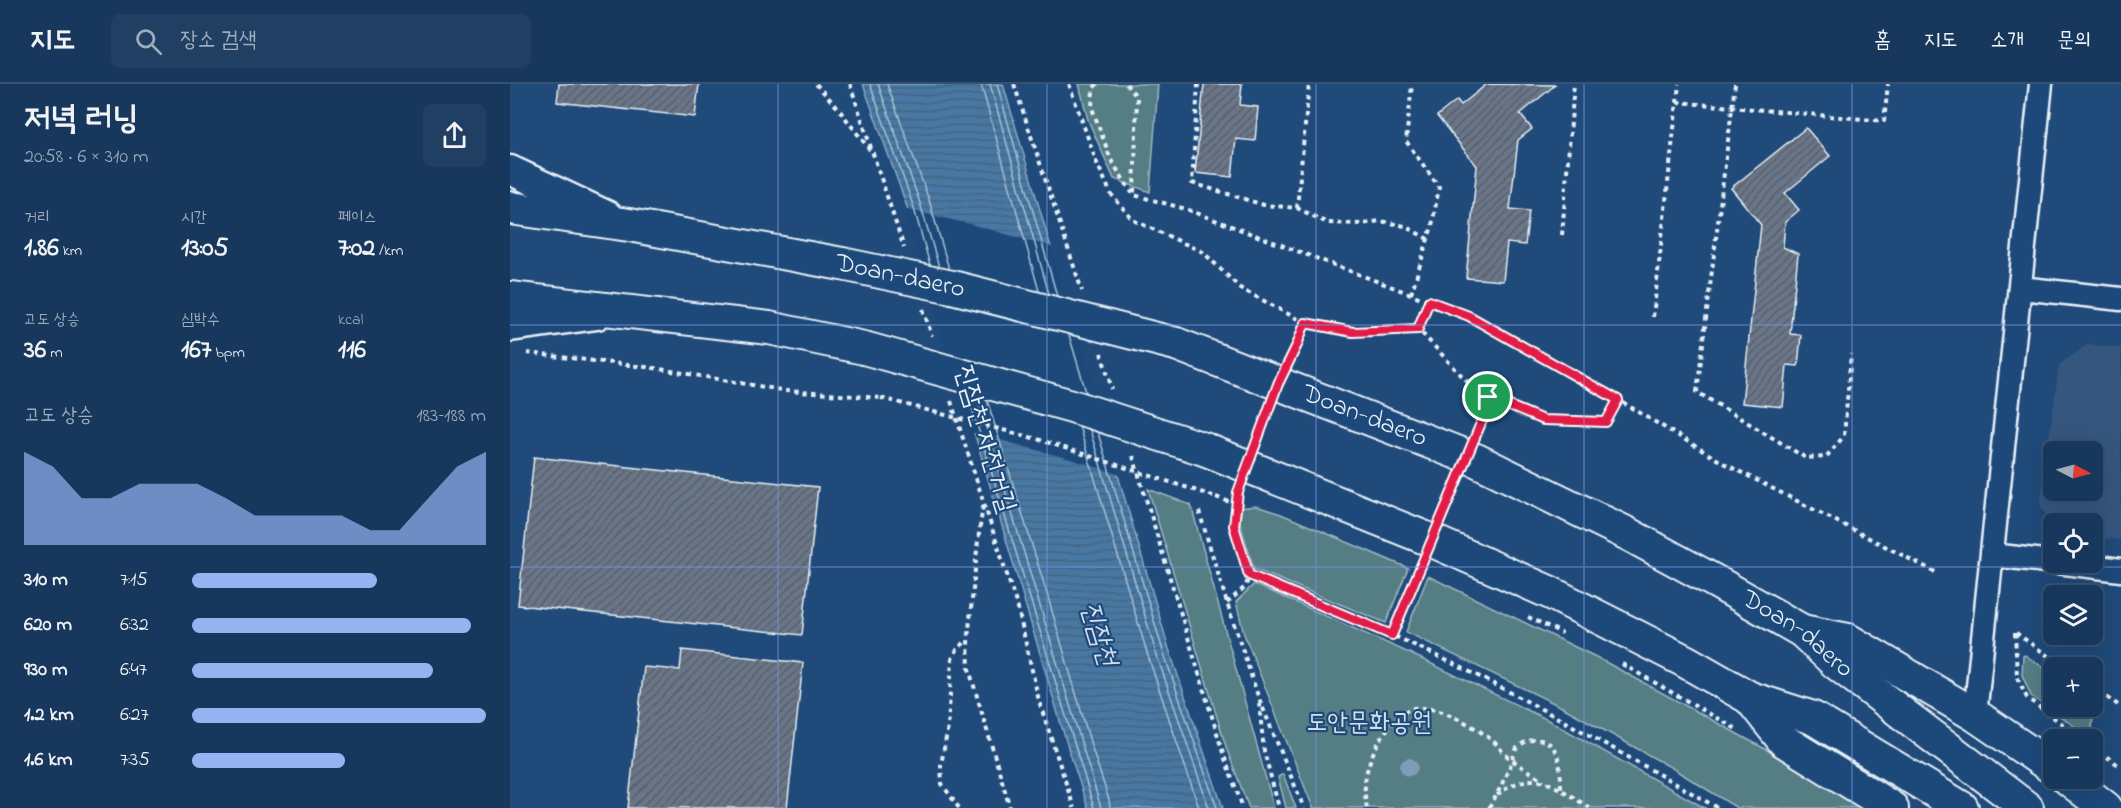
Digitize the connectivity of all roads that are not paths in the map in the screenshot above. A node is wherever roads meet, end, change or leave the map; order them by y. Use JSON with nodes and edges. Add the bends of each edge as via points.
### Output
{"nodes":[{"id":1,"x":2042,"y":84,"type":"edge"},
{"id":2,"x":510,"y":171,"type":"edge"},
{"id":3,"x":510,"y":208,"type":"edge"},
{"id":4,"x":629,"y":225,"type":"junction"},
{"id":5,"x":2020,"y":288,"type":"junction"},
{"id":6,"x":510,"y":298,"type":"edge"},
{"id":7,"x":2121,"y":299,"type":"edge"},
{"id":8,"x":635,"y":311,"type":"junction"},
{"id":9,"x":515,"y":340,"type":"edge"},
{"id":10,"x":1992,"y":555,"type":"junction"},
{"id":11,"x":2043,"y":561,"type":"edge"},
{"id":12,"x":2103,"y":568,"type":"edge"},
{"id":13,"x":2121,"y":570,"type":"edge"},
{"id":14,"x":1802,"y":631,"type":"junction"},
{"id":15,"x":1750,"y":698,"type":"junction"},
{"id":16,"x":1975,"y":716,"type":"junction"},
{"id":17,"x":2043,"y":762,"type":"edge"},
{"id":18,"x":2081,"y":789,"type":"edge"},
{"id":19,"x":1892,"y":808,"type":"edge"},
{"id":20,"x":1962,"y":808,"type":"edge"},
{"id":21,"x":2027,"y":808,"type":"edge"},
{"id":22,"x":2106,"y":808,"type":"edge"}],
"edges":[{"from":1,"to":5,"type":"street"},
{"from":2,"to":4,"type":"street"},
{"from":3,"to":4,"type":"main road","name":"Doan-daero"},
{"from":4,"to":14,"type":"main road","name":"Doan-daero","bridge":true,"via":[[952,287],[1176,344],[1468,457],[1628,534]]},
{"from":5,"to":7,"type":"street"},
{"from":5,"to":10,"type":"street"},
{"from":6,"to":8,"type":"main road"},
{"from":8,"to":9,"type":"street"},
{"from":8,"to":15,"type":"main road","bridge":true,"via":[[769,328],[864,348],[1072,406],[1204,449],[1248,465],[1428,554],[1551,593]]},
{"from":10,"to":11,"type":"street"},
{"from":10,"to":16,"type":"street"},
{"from":12,"to":13,"type":"street"},
{"from":14,"to":16,"type":"main road","via":[[1848,640]]},
{"from":14,"to":21,"type":"main road","name":"Doan-daero","via":[[1836,663]]},
{"from":15,"to":19,"type":"main road","via":[[1784,741]]},
{"from":15,"to":20,"type":"main road","via":[[1813,718]]},
{"from":16,"to":17,"type":"main road"},
{"from":18,"to":22,"type":"main road"}]}
